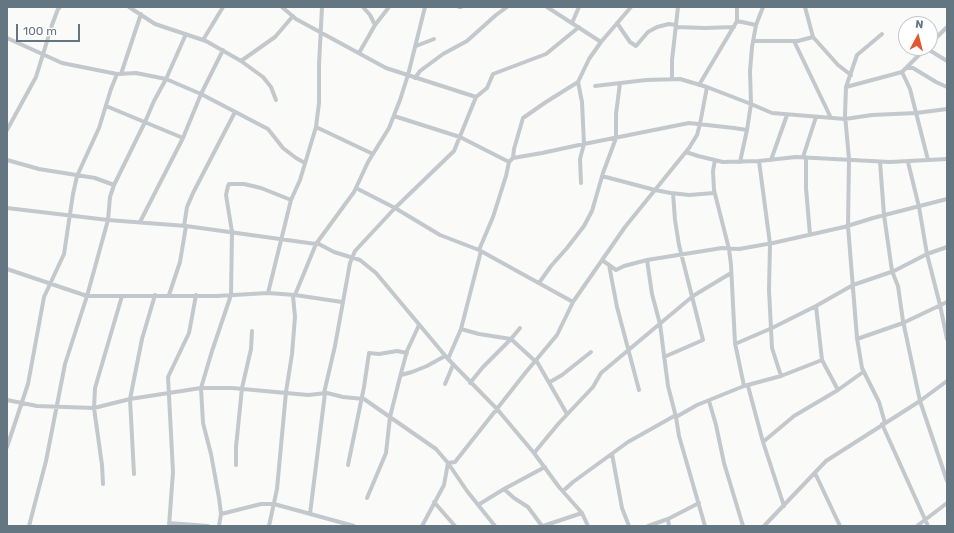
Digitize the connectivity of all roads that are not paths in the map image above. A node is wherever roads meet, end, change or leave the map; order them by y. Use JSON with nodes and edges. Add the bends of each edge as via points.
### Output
{"nodes":[{"id":1,"x":129,"y":7,"type":"edge"},
{"id":2,"x":141,"y":7,"type":"edge"},
{"id":3,"x":223,"y":7,"type":"edge"},
{"id":4,"x":282,"y":7,"type":"edge"},
{"id":5,"x":322,"y":7,"type":"edge"},
{"id":6,"x":363,"y":7,"type":"edge"},
{"id":7,"x":389,"y":7,"type":"edge"},
{"id":8,"x":425,"y":7,"type":"edge"},
{"id":9,"x":507,"y":7,"type":"edge"},
{"id":10,"x":547,"y":7,"type":"edge"},
{"id":11,"x":579,"y":7,"type":"edge"},
{"id":12,"x":631,"y":7,"type":"edge"},
{"id":13,"x":678,"y":7,"type":"edge"},
{"id":14,"x":738,"y":7,"type":"edge"},
{"id":15,"x":763,"y":7,"type":"edge"},
{"id":16,"x":805,"y":7,"type":"edge"},
{"id":17,"x":58,"y":8,"type":"edge"},
{"id":18,"x":138,"y":13,"type":"junction"},
{"id":19,"x":293,"y":16,"type":"junction"},
{"id":20,"x":737,"y":21,"type":"junction"},
{"id":21,"x":617,"y":22,"type":"junction"},
{"id":22,"x":572,"y":23,"type":"junction"},
{"id":23,"x":374,"y":25,"type":"junction"},
{"id":24,"x":676,"y":26,"type":"junction"},
{"id":25,"x":756,"y":26,"type":"junction"},
{"id":26,"x":579,"y":27,"type":"junction"},
{"id":27,"x":734,"y":27,"type":"junction"},
{"id":28,"x":947,"y":27,"type":"edge"},
{"id":29,"x":322,"y":33,"type":"junction"},
{"id":30,"x":186,"y":34,"type":"junction"},
{"id":31,"x":882,"y":34,"type":"dead end"},
{"id":32,"x":938,"y":36,"type":"edge"},
{"id":33,"x":813,"y":37,"type":"junction"},
{"id":34,"x":7,"y":38,"type":"edge"},
{"id":35,"x":434,"y":39,"type":"dead end"},
{"id":36,"x":203,"y":40,"type":"junction"},
{"id":37,"x":753,"y":41,"type":"junction"},
{"id":38,"x":794,"y":41,"type":"junction"},
{"id":39,"x":601,"y":42,"type":"junction"},
{"id":40,"x":416,"y":46,"type":"junction"},
{"id":41,"x":223,"y":50,"type":"junction"},
{"id":42,"x":359,"y":53,"type":"junction"},
{"id":43,"x":42,"y":54,"type":"junction"},
{"id":44,"x":938,"y":55,"type":"edge"},
{"id":45,"x":918,"y":56,"type":"edge"},
{"id":46,"x":947,"y":61,"type":"edge"},
{"id":47,"x":241,"y":62,"type":"junction"},
{"id":48,"x":906,"y":68,"type":"junction"},
{"id":49,"x":902,"y":72,"type":"junction"},
{"id":50,"x":119,"y":74,"type":"junction"},
{"id":51,"x":851,"y":75,"type":"junction"},
{"id":52,"x":408,"y":76,"type":"junction"},
{"id":53,"x":415,"y":78,"type":"junction"},
{"id":54,"x":166,"y":79,"type":"junction"},
{"id":55,"x":672,"y":79,"type":"junction"},
{"id":56,"x":578,"y":82,"type":"junction"},
{"id":57,"x":620,"y":83,"type":"junction"},
{"id":58,"x":699,"y":85,"type":"junction"},
{"id":59,"x":595,"y":86,"type":"dead end"},
{"id":60,"x":707,"y":87,"type":"junction"},
{"id":61,"x":846,"y":87,"type":"junction"},
{"id":62,"x":947,"y":87,"type":"edge"},
{"id":63,"x":201,"y":94,"type":"junction"},
{"id":64,"x":476,"y":97,"type":"junction"},
{"id":65,"x":276,"y":100,"type":"dead end"},
{"id":66,"x":751,"y":104,"type":"junction"},
{"id":67,"x":106,"y":106,"type":"junction"},
{"id":68,"x":947,"y":109,"type":"edge"},
{"id":69,"x":235,"y":112,"type":"junction"},
{"id":70,"x":916,"y":113,"type":"junction"},
{"id":71,"x":786,"y":114,"type":"junction"},
{"id":72,"x":394,"y":116,"type":"junction"},
{"id":73,"x":816,"y":117,"type":"junction"},
{"id":74,"x":832,"y":118,"type":"junction"},
{"id":75,"x":845,"y":119,"type":"junction"},
{"id":76,"x":145,"y":122,"type":"junction"},
{"id":77,"x":700,"y":124,"type":"junction"},
{"id":78,"x":316,"y":127,"type":"junction"},
{"id":79,"x":7,"y":130,"type":"edge"},
{"id":80,"x":747,"y":130,"type":"junction"},
{"id":81,"x":460,"y":137,"type":"junction"},
{"id":82,"x":183,"y":138,"type":"junction"},
{"id":83,"x":616,"y":138,"type":"junction"},
{"id":84,"x":584,"y":144,"type":"junction"},
{"id":85,"x":686,"y":152,"type":"junction"},
{"id":86,"x":373,"y":154,"type":"junction"},
{"id":87,"x":513,"y":158,"type":"junction"},
{"id":88,"x":805,"y":158,"type":"junction"},
{"id":89,"x":947,"y":158,"type":"edge"},
{"id":90,"x":849,"y":159,"type":"junction"},
{"id":91,"x":7,"y":160,"type":"edge"},
{"id":92,"x":714,"y":160,"type":"junction"},
{"id":93,"x":771,"y":160,"type":"junction"},
{"id":94,"x":928,"y":160,"type":"junction"},
{"id":95,"x":759,"y":161,"type":"junction"},
{"id":96,"x":509,"y":162,"type":"junction"},
{"id":97,"x":740,"y":162,"type":"junction"},
{"id":98,"x":880,"y":162,"type":"junction"},
{"id":99,"x":908,"y":162,"type":"junction"},
{"id":100,"x":305,"y":163,"type":"junction"},
{"id":101,"x":77,"y":176,"type":"junction"},
{"id":102,"x":602,"y":176,"type":"junction"},
{"id":103,"x":581,"y":183,"type":"dead end"},
{"id":104,"x":114,"y":185,"type":"junction"},
{"id":105,"x":356,"y":188,"type":"junction"},
{"id":106,"x":655,"y":190,"type":"junction"},
{"id":107,"x":714,"y":193,"type":"junction"},
{"id":108,"x":673,"y":194,"type":"junction"},
{"id":109,"x":947,"y":199,"type":"edge"},
{"id":110,"x":291,"y":200,"type":"junction"},
{"id":111,"x":919,"y":207,"type":"junction"},
{"id":112,"x":7,"y":208,"type":"edge"},
{"id":113,"x":395,"y":208,"type":"junction"},
{"id":114,"x":70,"y":215,"type":"junction"},
{"id":115,"x":884,"y":215,"type":"junction"},
{"id":116,"x":108,"y":220,"type":"junction"},
{"id":117,"x":140,"y":222,"type":"junction"},
{"id":118,"x":185,"y":226,"type":"junction"},
{"id":119,"x":848,"y":226,"type":"junction"},
{"id":120,"x":232,"y":232,"type":"junction"},
{"id":121,"x":810,"y":235,"type":"junction"},
{"id":122,"x":281,"y":240,"type":"junction"},
{"id":123,"x":316,"y":244,"type":"junction"},
{"id":124,"x":770,"y":244,"type":"junction"},
{"id":125,"x":947,"y":247,"type":"edge"},
{"id":126,"x":729,"y":249,"type":"junction"},
{"id":127,"x":480,"y":250,"type":"junction"},
{"id":128,"x":927,"y":254,"type":"junction"},
{"id":129,"x":682,"y":255,"type":"junction"},
{"id":130,"x":352,"y":258,"type":"junction"},
{"id":131,"x":602,"y":260,"type":"junction"},
{"id":132,"x":647,"y":260,"type":"junction"},
{"id":133,"x":609,"y":266,"type":"junction"},
{"id":134,"x":7,"y":269,"type":"edge"},
{"id":135,"x":892,"y":271,"type":"junction"},
{"id":136,"x":731,"y":273,"type":"junction"},
{"id":137,"x":49,"y":284,"type":"junction"},
{"id":138,"x":539,"y":284,"type":"junction"},
{"id":139,"x":852,"y":285,"type":"junction"},
{"id":140,"x":268,"y":294,"type":"junction"},
{"id":141,"x":155,"y":295,"type":"junction"},
{"id":142,"x":169,"y":295,"type":"junction"},
{"id":143,"x":196,"y":295,"type":"junction"},
{"id":144,"x":231,"y":295,"type":"junction"},
{"id":145,"x":87,"y":296,"type":"junction"},
{"id":146,"x":122,"y":296,"type":"junction"},
{"id":147,"x":294,"y":296,"type":"junction"},
{"id":148,"x":693,"y":296,"type":"junction"},
{"id":149,"x":342,"y":302,"type":"junction"},
{"id":150,"x":573,"y":302,"type":"junction"},
{"id":151,"x":947,"y":302,"type":"edge"},
{"id":152,"x":940,"y":305,"type":"junction"},
{"id":153,"x":816,"y":306,"type":"junction"},
{"id":154,"x":903,"y":323,"type":"junction"},
{"id":155,"x":660,"y":324,"type":"junction"},
{"id":156,"x":419,"y":325,"type":"junction"},
{"id":157,"x":520,"y":328,"type":"dead end"},
{"id":158,"x":772,"y":328,"type":"junction"},
{"id":159,"x":461,"y":329,"type":"junction"},
{"id":160,"x":252,"y":331,"type":"dead end"},
{"id":161,"x":511,"y":339,"type":"junction"},
{"id":162,"x":857,"y":339,"type":"junction"},
{"id":163,"x":947,"y":339,"type":"edge"},
{"id":164,"x":735,"y":344,"type":"junction"},
{"id":165,"x":628,"y":351,"type":"junction"},
{"id":166,"x":407,"y":352,"type":"junction"},
{"id":167,"x":591,"y":352,"type":"dead end"},
{"id":168,"x":664,"y":356,"type":"junction"},
{"id":169,"x":447,"y":357,"type":"junction"},
{"id":170,"x":536,"y":360,"type":"junction"},
{"id":171,"x":822,"y":360,"type":"junction"},
{"id":172,"x":453,"y":365,"type":"junction"},
{"id":173,"x":864,"y":372,"type":"junction"},
{"id":174,"x":401,"y":374,"type":"junction"},
{"id":175,"x":781,"y":376,"type":"junction"},
{"id":176,"x":947,"y":381,"type":"edge"},
{"id":177,"x":550,"y":382,"type":"junction"},
{"id":178,"x":470,"y":383,"type":"junction"},
{"id":179,"x":445,"y":384,"type":"dead end"},
{"id":180,"x":746,"y":386,"type":"junction"},
{"id":181,"x":201,"y":388,"type":"junction"},
{"id":182,"x":242,"y":388,"type":"junction"},
{"id":183,"x":639,"y":390,"type":"dead end"},
{"id":184,"x":838,"y":390,"type":"junction"},
{"id":185,"x":286,"y":392,"type":"junction"},
{"id":186,"x":170,"y":393,"type":"junction"},
{"id":187,"x":324,"y":393,"type":"junction"},
{"id":188,"x":362,"y":398,"type":"junction"},
{"id":189,"x":130,"y":399,"type":"junction"},
{"id":190,"x":7,"y":400,"type":"edge"},
{"id":191,"x":920,"y":400,"type":"junction"},
{"id":192,"x":709,"y":401,"type":"junction"},
{"id":193,"x":21,"y":403,"type":"junction"},
{"id":194,"x":56,"y":407,"type":"junction"},
{"id":195,"x":94,"y":408,"type":"junction"},
{"id":196,"x":497,"y":409,"type":"junction"},
{"id":197,"x":568,"y":414,"type":"junction"},
{"id":198,"x":676,"y":416,"type":"junction"},
{"id":199,"x":390,"y":417,"type":"junction"},
{"id":200,"x":884,"y":423,"type":"junction"},
{"id":201,"x":763,"y":442,"type":"junction"},
{"id":202,"x":7,"y":448,"type":"edge"},
{"id":203,"x":534,"y":452,"type":"junction"},
{"id":204,"x":612,"y":454,"type":"junction"},
{"id":205,"x":448,"y":463,"type":"junction"},
{"id":206,"x":236,"y":465,"type":"dead end"},
{"id":207,"x":348,"y":465,"type":"dead end"},
{"id":208,"x":545,"y":466,"type":"junction"},
{"id":209,"x":815,"y":473,"type":"junction"},
{"id":210,"x":134,"y":474,"type":"dead end"},
{"id":211,"x":947,"y":481,"type":"edge"},
{"id":212,"x":103,"y":484,"type":"dead end"},
{"id":213,"x":504,"y":489,"type":"junction"},
{"id":214,"x":563,"y":491,"type":"junction"},
{"id":215,"x":368,"y":498,"type":"dead end"},
{"id":216,"x":434,"y":502,"type":"junction"},
{"id":217,"x":698,"y":503,"type":"junction"},
{"id":218,"x":947,"y":503,"type":"edge"},
{"id":219,"x":274,"y":504,"type":"junction"},
{"id":220,"x":478,"y":505,"type":"junction"},
{"id":221,"x":784,"y":506,"type":"junction"},
{"id":222,"x":582,"y":513,"type":"junction"},
{"id":223,"x":221,"y":514,"type":"junction"},
{"id":224,"x":310,"y":514,"type":"junction"},
{"id":225,"x":668,"y":519,"type":"junction"},
{"id":226,"x":924,"y":519,"type":"junction"},
{"id":227,"x":338,"y":521,"type":"junction"},
{"id":228,"x":169,"y":524,"type":"edge"},
{"id":229,"x":29,"y":526,"type":"edge"},
{"id":230,"x":208,"y":526,"type":"edge"},
{"id":231,"x":219,"y":526,"type":"edge"},
{"id":232,"x":269,"y":526,"type":"edge"},
{"id":233,"x":336,"y":526,"type":"edge"},
{"id":234,"x":354,"y":526,"type":"edge"},
{"id":235,"x":422,"y":526,"type":"edge"},
{"id":236,"x":455,"y":526,"type":"edge"},
{"id":237,"x":495,"y":526,"type":"edge"},
{"id":238,"x":543,"y":526,"type":"edge"},
{"id":239,"x":588,"y":526,"type":"edge"},
{"id":240,"x":629,"y":526,"type":"edge"},
{"id":241,"x":648,"y":526,"type":"edge"},
{"id":242,"x":669,"y":526,"type":"edge"},
{"id":243,"x":705,"y":526,"type":"edge"},
{"id":244,"x":743,"y":526,"type":"edge"},
{"id":245,"x":764,"y":526,"type":"edge"},
{"id":246,"x":840,"y":526,"type":"edge"},
{"id":247,"x":917,"y":526,"type":"edge"},
{"id":248,"x":928,"y":526,"type":"edge"}],
"edges":[{"from":1,"to":18,"type":"street"},
{"from":2,"to":18,"type":"street"},
{"from":3,"to":36,"type":"street"},
{"from":4,"to":19,"type":"street"},
{"from":5,"to":29,"type":"street"},
{"from":6,"to":23,"type":"street"},
{"from":7,"to":23,"type":"street"},
{"from":8,"to":40,"type":"street"},
{"from":9,"to":53,"type":"street","via":[[467,41],[420,71]]},
{"from":10,"to":22,"type":"street"},
{"from":11,"to":22,"type":"street"},
{"from":12,"to":21,"type":"street"},
{"from":13,"to":24,"type":"street"},
{"from":14,"to":20,"type":"street"},
{"from":15,"to":25,"type":"street"},
{"from":16,"to":33,"type":"street"},
{"from":17,"to":43,"type":"street"},
{"from":18,"to":30,"type":"street","via":[[155,24]]},
{"from":18,"to":50,"type":"street"},
{"from":19,"to":29,"type":"street"},
{"from":19,"to":47,"type":"street","via":[[276,37]]},
{"from":20,"to":25,"type":"street"},
{"from":20,"to":27,"type":"street"},
{"from":21,"to":24,"type":"street","via":[[630,42],[636,46],[648,32],[657,27],[669,24]]},
{"from":21,"to":39,"type":"street"},
{"from":22,"to":26,"type":"street"},
{"from":23,"to":42,"type":"street"},
{"from":24,"to":27,"type":"street"},
{"from":24,"to":55,"type":"street"},
{"from":25,"to":37,"type":"street"},
{"from":26,"to":39,"type":"street"},
{"from":26,"to":64,"type":"street","via":[[546,54],[493,74],[487,88]]},
{"from":27,"to":58,"type":"street"},
{"from":28,"to":32,"type":"street"},
{"from":29,"to":42,"type":"street"},
{"from":29,"to":78,"type":"street"},
{"from":30,"to":36,"type":"street"},
{"from":30,"to":54,"type":"street"},
{"from":31,"to":51,"type":"street","via":[[857,55]]},
{"from":33,"to":38,"type":"street"},
{"from":33,"to":51,"type":"street"},
{"from":34,"to":43,"type":"street"},
{"from":35,"to":40,"type":"street"},
{"from":36,"to":41,"type":"street"},
{"from":37,"to":38,"type":"street"},
{"from":37,"to":66,"type":"street","via":[[750,71]]},
{"from":38,"to":74,"type":"street"},
{"from":39,"to":56,"type":"street","via":[[588,59]]},
{"from":40,"to":52,"type":"street"},
{"from":41,"to":47,"type":"street"},
{"from":41,"to":63,"type":"street"},
{"from":42,"to":52,"type":"street","via":[[386,68]]},
{"from":43,"to":50,"type":"street","via":[[62,63]]},
{"from":43,"to":79,"type":"street","via":[[36,77]]},
{"from":44,"to":46,"type":"street"},
{"from":45,"to":48,"type":"street"},
{"from":47,"to":65,"type":"street","via":[[263,77],[271,87]]},
{"from":48,"to":49,"type":"street"},
{"from":48,"to":62,"type":"street","via":[[913,68]]},
{"from":49,"to":61,"type":"street"},
{"from":49,"to":70,"type":"street","via":[[910,89]]},
{"from":50,"to":54,"type":"street"},
{"from":50,"to":67,"type":"street"},
{"from":51,"to":61,"type":"street"},
{"from":52,"to":53,"type":"street"},
{"from":52,"to":72,"type":"street"},
{"from":53,"to":64,"type":"street"},
{"from":54,"to":63,"type":"street"},
{"from":54,"to":76,"type":"street"},
{"from":55,"to":57,"type":"street"},
{"from":55,"to":58,"type":"street"},
{"from":56,"to":84,"type":"street","via":[[582,102]]},
{"from":56,"to":87,"type":"street","via":[[523,118]]},
{"from":57,"to":59,"type":"street"},
{"from":57,"to":83,"type":"street"},
{"from":58,"to":60,"type":"street"},
{"from":60,"to":66,"type":"street"},
{"from":60,"to":77,"type":"street"},
{"from":61,"to":75,"type":"street"},
{"from":63,"to":69,"type":"street"},
{"from":63,"to":82,"type":"street"},
{"from":64,"to":81,"type":"street"},
{"from":66,"to":71,"type":"street","via":[[772,113]]},
{"from":66,"to":80,"type":"street"},
{"from":67,"to":76,"type":"street"},
{"from":67,"to":101,"type":"street"},
{"from":68,"to":70,"type":"street"},
{"from":69,"to":100,"type":"street","via":[[268,129],[283,148]]},
{"from":69,"to":118,"type":"street","via":[[187,207]]},
{"from":70,"to":75,"type":"street"},
{"from":70,"to":94,"type":"street"},
{"from":71,"to":73,"type":"street"},
{"from":71,"to":93,"type":"street"},
{"from":72,"to":81,"type":"street"},
{"from":72,"to":86,"type":"street"},
{"from":73,"to":74,"type":"street"},
{"from":73,"to":88,"type":"street"},
{"from":74,"to":75,"type":"street"},
{"from":75,"to":90,"type":"street"},
{"from":76,"to":82,"type":"street"},
{"from":76,"to":104,"type":"street"},
{"from":77,"to":80,"type":"street"},
{"from":77,"to":83,"type":"street","via":[[673,126]]},
{"from":77,"to":85,"type":"street","via":[[697,135]]},
{"from":78,"to":86,"type":"street"},
{"from":78,"to":100,"type":"street"},
{"from":80,"to":97,"type":"street"},
{"from":81,"to":96,"type":"street"},
{"from":81,"to":113,"type":"street","via":[[453,152]]},
{"from":82,"to":117,"type":"street"},
{"from":83,"to":84,"type":"street"},
{"from":83,"to":102,"type":"street"},
{"from":84,"to":87,"type":"street"},
{"from":84,"to":103,"type":"street","via":[[580,159]]},
{"from":85,"to":92,"type":"street"},
{"from":85,"to":106,"type":"street"},
{"from":86,"to":105,"type":"street"},
{"from":87,"to":96,"type":"street"},
{"from":88,"to":90,"type":"street"},
{"from":88,"to":93,"type":"street"},
{"from":88,"to":121,"type":"street"},
{"from":89,"to":94,"type":"street"},
{"from":90,"to":98,"type":"street"},
{"from":90,"to":119,"type":"street"},
{"from":91,"to":101,"type":"street"},
{"from":92,"to":97,"type":"street"},
{"from":92,"to":107,"type":"street"},
{"from":93,"to":95,"type":"street"},
{"from":94,"to":99,"type":"street"},
{"from":95,"to":97,"type":"street"},
{"from":95,"to":124,"type":"street"},
{"from":96,"to":127,"type":"street","via":[[493,217]]},
{"from":98,"to":99,"type":"street"},
{"from":98,"to":115,"type":"street"},
{"from":99,"to":111,"type":"street"},
{"from":100,"to":110,"type":"street"},
{"from":101,"to":104,"type":"street","via":[[95,178]]},
{"from":101,"to":114,"type":"street"},
{"from":102,"to":106,"type":"street"},
{"from":102,"to":138,"type":"street","via":[[592,212],[580,232]]},
{"from":104,"to":116,"type":"street"},
{"from":105,"to":113,"type":"street"},
{"from":105,"to":123,"type":"street"},
{"from":106,"to":108,"type":"street"},
{"from":106,"to":131,"type":"street"},
{"from":107,"to":108,"type":"street"},
{"from":107,"to":126,"type":"street"},
{"from":108,"to":129,"type":"street"},
{"from":109,"to":111,"type":"street"},
{"from":110,"to":120,"type":"street","via":[[261,188],[229,184],[226,195]]},
{"from":110,"to":122,"type":"street"},
{"from":111,"to":115,"type":"street"},
{"from":111,"to":128,"type":"street"},
{"from":112,"to":114,"type":"street"},
{"from":113,"to":127,"type":"street","via":[[440,235]]},
{"from":113,"to":130,"type":"street","via":[[355,251]]},
{"from":114,"to":116,"type":"street"},
{"from":114,"to":137,"type":"street","via":[[64,254]]},
{"from":115,"to":119,"type":"street"},
{"from":115,"to":135,"type":"street"},
{"from":116,"to":117,"type":"street"},
{"from":116,"to":145,"type":"street"},
{"from":117,"to":118,"type":"street"},
{"from":118,"to":120,"type":"street"},
{"from":118,"to":142,"type":"street","via":[[180,262]]},
{"from":119,"to":121,"type":"street"},
{"from":119,"to":139,"type":"street"},
{"from":120,"to":122,"type":"street"},
{"from":120,"to":144,"type":"street"},
{"from":121,"to":124,"type":"street"},
{"from":122,"to":123,"type":"street"},
{"from":122,"to":140,"type":"street"},
{"from":123,"to":130,"type":"street"},
{"from":123,"to":147,"type":"street"},
{"from":124,"to":126,"type":"street"},
{"from":124,"to":158,"type":"street","via":[[769,290]]},
{"from":125,"to":128,"type":"street"},
{"from":126,"to":129,"type":"street"},
{"from":126,"to":136,"type":"street"},
{"from":127,"to":138,"type":"street"},
{"from":127,"to":159,"type":"street"},
{"from":128,"to":135,"type":"street"},
{"from":128,"to":152,"type":"street"},
{"from":129,"to":132,"type":"street"},
{"from":129,"to":148,"type":"street"},
{"from":130,"to":149,"type":"street"},
{"from":130,"to":156,"type":"street","via":[[360,260],[376,274]]},
{"from":131,"to":133,"type":"street"},
{"from":131,"to":150,"type":"street"},
{"from":132,"to":133,"type":"street","via":[[616,270]]},
{"from":132,"to":155,"type":"street"},
{"from":133,"to":165,"type":"street"},
{"from":134,"to":137,"type":"street"},
{"from":135,"to":139,"type":"street"},
{"from":135,"to":154,"type":"street","via":[[898,286]]},
{"from":136,"to":148,"type":"street"},
{"from":136,"to":164,"type":"street"},
{"from":137,"to":145,"type":"street"},
{"from":137,"to":193,"type":"street","via":[[42,306],[28,384]]},
{"from":138,"to":150,"type":"street"},
{"from":139,"to":153,"type":"street"},
{"from":139,"to":162,"type":"street"},
{"from":140,"to":144,"type":"street"},
{"from":140,"to":147,"type":"street"},
{"from":141,"to":142,"type":"street"},
{"from":141,"to":146,"type":"street"},
{"from":141,"to":189,"type":"street","via":[[142,339]]},
{"from":142,"to":143,"type":"street"},
{"from":143,"to":144,"type":"street"},
{"from":143,"to":186,"type":"street","via":[[189,333],[168,377]]},
{"from":144,"to":181,"type":"street"},
{"from":145,"to":146,"type":"street"},
{"from":145,"to":194,"type":"street"},
{"from":146,"to":195,"type":"street","via":[[95,388]]},
{"from":147,"to":149,"type":"street"},
{"from":147,"to":185,"type":"street","via":[[292,354]]},
{"from":148,"to":155,"type":"street"},
{"from":148,"to":168,"type":"street","via":[[703,340]]},
{"from":149,"to":187,"type":"street"},
{"from":150,"to":170,"type":"street","via":[[557,335]]},
{"from":151,"to":152,"type":"street"},
{"from":152,"to":154,"type":"street"},
{"from":152,"to":163,"type":"street"},
{"from":153,"to":158,"type":"street"},
{"from":153,"to":171,"type":"street"},
{"from":154,"to":162,"type":"street"},
{"from":154,"to":191,"type":"street"},
{"from":155,"to":165,"type":"street"},
{"from":155,"to":168,"type":"street"},
{"from":156,"to":166,"type":"street"},
{"from":156,"to":169,"type":"street"},
{"from":157,"to":161,"type":"street"},
{"from":158,"to":164,"type":"street"},
{"from":158,"to":175,"type":"street","via":[[772,348]]},
{"from":159,"to":161,"type":"street"},
{"from":159,"to":169,"type":"street"},
{"from":160,"to":182,"type":"street","via":[[251,349]]},
{"from":161,"to":170,"type":"street"},
{"from":161,"to":178,"type":"street"},
{"from":162,"to":173,"type":"street"},
{"from":164,"to":180,"type":"street"},
{"from":165,"to":183,"type":"street"},
{"from":165,"to":197,"type":"street","via":[[601,373],[593,387]]},
{"from":166,"to":174,"type":"street"},
{"from":166,"to":188,"type":"street","via":[[369,353]]},
{"from":167,"to":177,"type":"street"},
{"from":168,"to":198,"type":"street"},
{"from":169,"to":172,"type":"street"},
{"from":169,"to":174,"type":"street"},
{"from":170,"to":177,"type":"street"},
{"from":170,"to":196,"type":"street"},
{"from":171,"to":175,"type":"street"},
{"from":171,"to":184,"type":"street"},
{"from":172,"to":178,"type":"street"},
{"from":172,"to":179,"type":"street"},
{"from":173,"to":184,"type":"street"},
{"from":173,"to":200,"type":"street","via":[[879,402]]},
{"from":174,"to":199,"type":"street"},
{"from":175,"to":180,"type":"street"},
{"from":176,"to":191,"type":"street"},
{"from":177,"to":197,"type":"street"},
{"from":178,"to":196,"type":"street"},
{"from":180,"to":192,"type":"street"},
{"from":180,"to":201,"type":"street"},
{"from":181,"to":182,"type":"street"},
{"from":181,"to":186,"type":"street"},
{"from":181,"to":223,"type":"street","via":[[203,423]]},
{"from":182,"to":185,"type":"street"},
{"from":182,"to":206,"type":"street"},
{"from":184,"to":201,"type":"street","via":[[794,416]]},
{"from":185,"to":187,"type":"street","via":[[308,395]]},
{"from":185,"to":219,"type":"street"},
{"from":186,"to":189,"type":"street"},
{"from":186,"to":228,"type":"street","via":[[173,472]]},
{"from":187,"to":188,"type":"street"},
{"from":187,"to":224,"type":"street"},
{"from":188,"to":199,"type":"street"},
{"from":188,"to":207,"type":"street"},
{"from":189,"to":195,"type":"street"},
{"from":189,"to":210,"type":"street"},
{"from":190,"to":193,"type":"street"},
{"from":191,"to":200,"type":"street"},
{"from":191,"to":211,"type":"street"},
{"from":192,"to":198,"type":"street"},
{"from":192,"to":244,"type":"street"},
{"from":193,"to":194,"type":"street"},
{"from":193,"to":202,"type":"street"},
{"from":194,"to":195,"type":"street"},
{"from":194,"to":229,"type":"street","via":[[46,461]]},
{"from":195,"to":212,"type":"street"},
{"from":196,"to":203,"type":"street"},
{"from":196,"to":205,"type":"street","via":[[455,462]]},
{"from":197,"to":203,"type":"street"},
{"from":198,"to":204,"type":"street","via":[[628,442]]},
{"from":198,"to":217,"type":"street"},
{"from":199,"to":205,"type":"street","via":[[436,449]]},
{"from":199,"to":215,"type":"street","via":[[386,453]]},
{"from":200,"to":209,"type":"street","via":[[826,461]]},
{"from":200,"to":226,"type":"street"},
{"from":201,"to":221,"type":"street"},
{"from":203,"to":208,"type":"street"},
{"from":204,"to":214,"type":"street"},
{"from":204,"to":240,"type":"street","via":[[622,508]]},
{"from":205,"to":216,"type":"street","via":[[444,485]]},
{"from":205,"to":220,"type":"street"},
{"from":208,"to":213,"type":"street"},
{"from":208,"to":214,"type":"street"},
{"from":209,"to":221,"type":"street"},
{"from":209,"to":246,"type":"street"},
{"from":213,"to":220,"type":"street"},
{"from":213,"to":238,"type":"street","via":[[528,507]]},
{"from":214,"to":222,"type":"street"},
{"from":216,"to":235,"type":"street"},
{"from":216,"to":236,"type":"street"},
{"from":217,"to":225,"type":"street"},
{"from":217,"to":243,"type":"street"},
{"from":218,"to":226,"type":"street"},
{"from":219,"to":223,"type":"street","via":[[261,504]]},
{"from":219,"to":224,"type":"street"},
{"from":219,"to":232,"type":"street"},
{"from":220,"to":237,"type":"street"},
{"from":221,"to":245,"type":"street"},
{"from":222,"to":238,"type":"street"},
{"from":222,"to":239,"type":"street"},
{"from":223,"to":231,"type":"street"},
{"from":224,"to":227,"type":"street"},
{"from":225,"to":241,"type":"street"},
{"from":225,"to":242,"type":"street"},
{"from":226,"to":247,"type":"street"},
{"from":226,"to":248,"type":"street"},
{"from":227,"to":233,"type":"street"},
{"from":227,"to":234,"type":"street"},
{"from":228,"to":230,"type":"street"}]}
